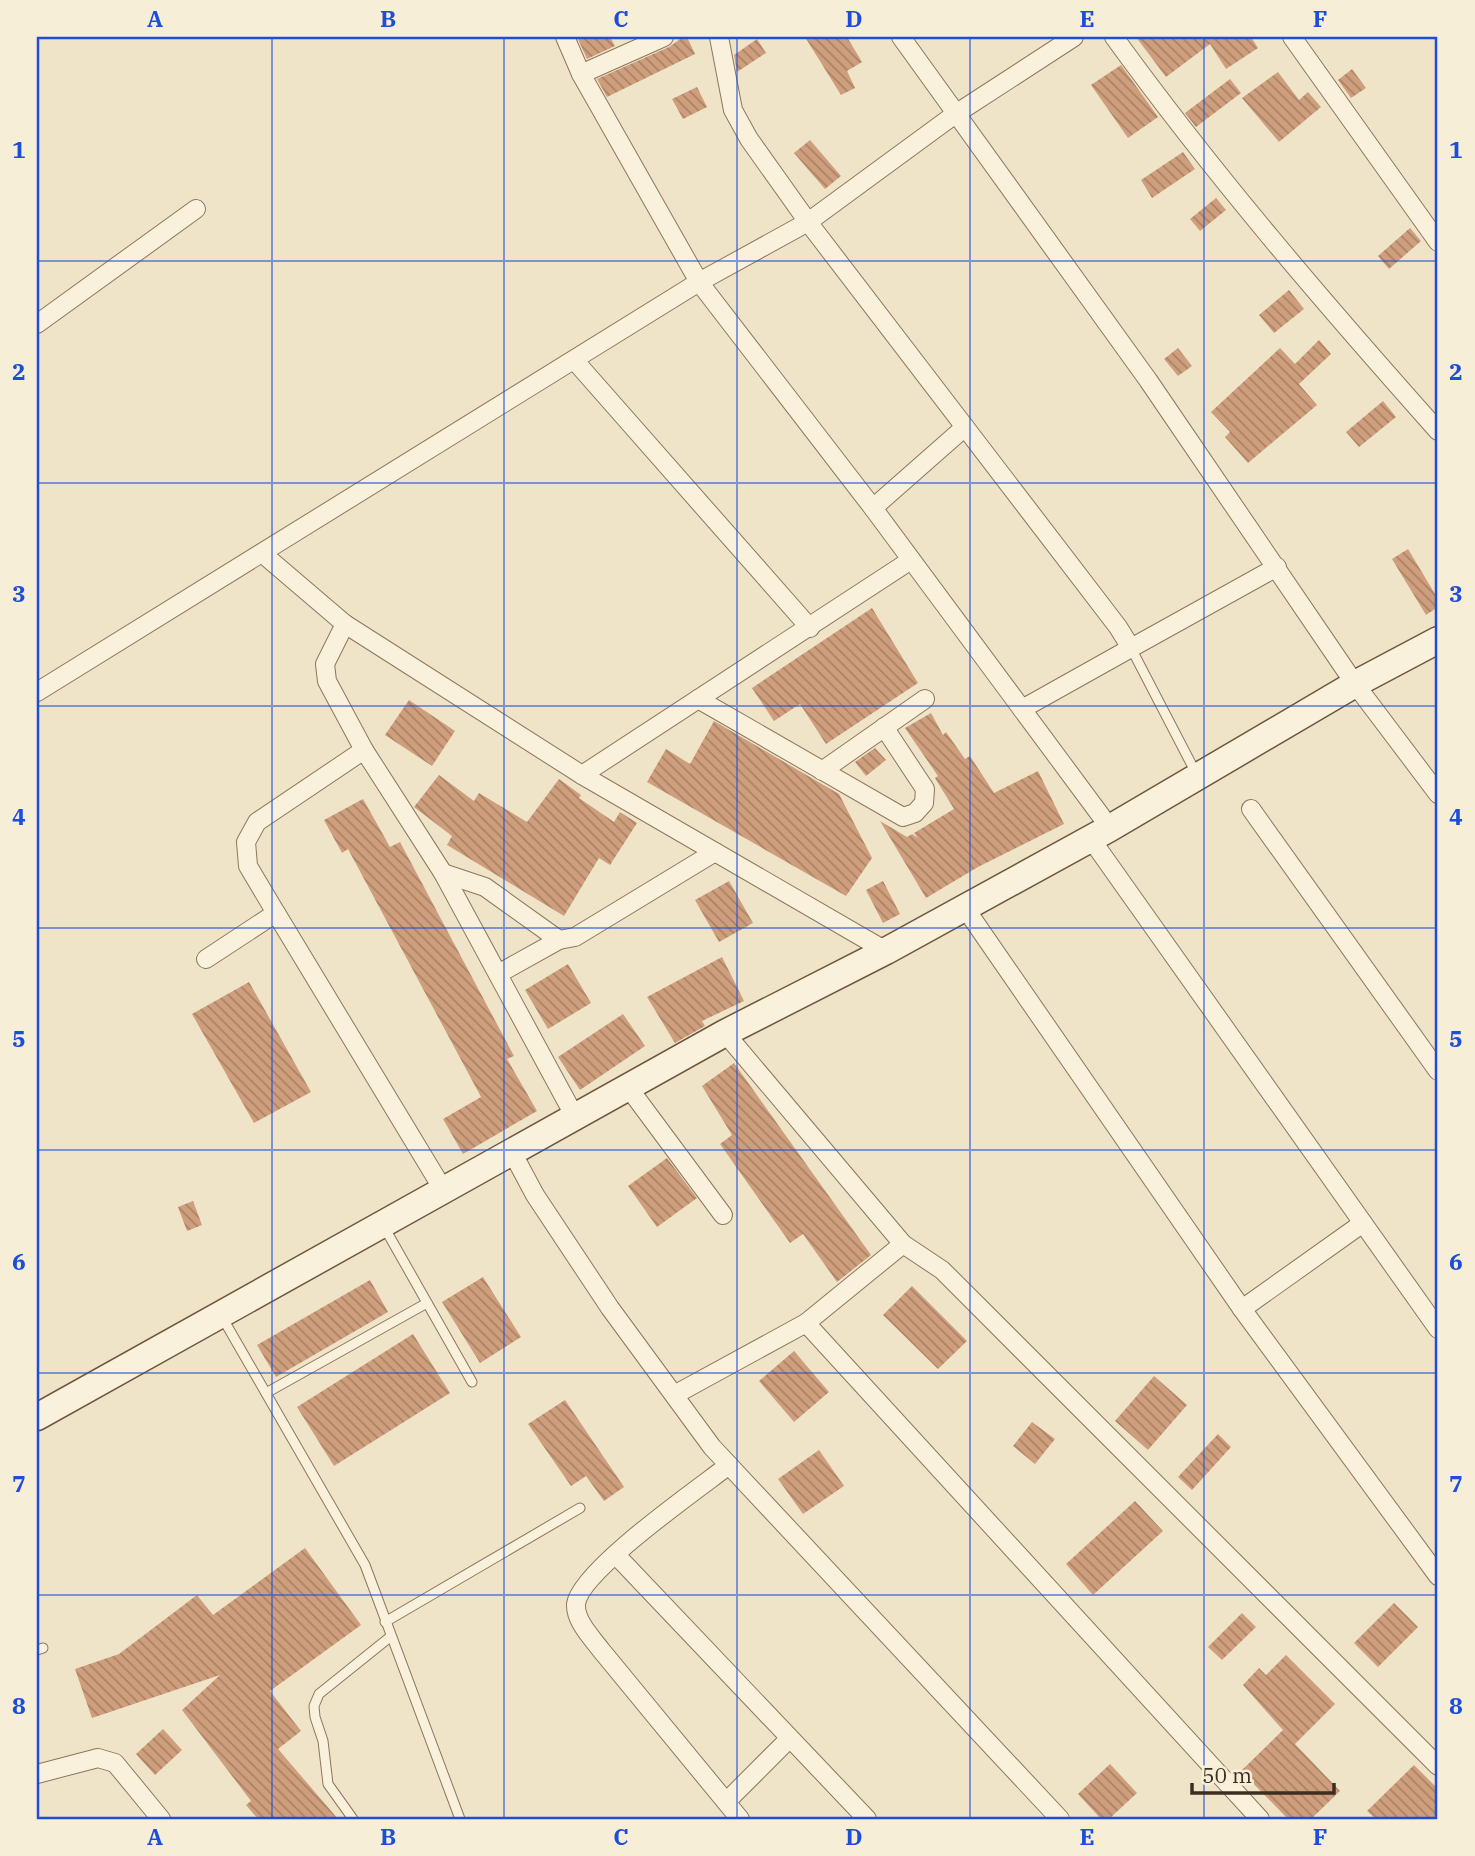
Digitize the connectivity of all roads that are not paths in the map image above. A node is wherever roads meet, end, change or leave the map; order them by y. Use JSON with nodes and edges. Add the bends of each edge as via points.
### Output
{"nodes":[{"id":1,"x":565,"y":37,"type":"edge"},
{"id":2,"x":664,"y":37,"type":"edge"},
{"id":3,"x":719,"y":37,"type":"edge"},
{"id":4,"x":901,"y":37,"type":"edge"},
{"id":5,"x":1074,"y":37,"type":"edge"},
{"id":6,"x":1114,"y":37,"type":"edge"},
{"id":7,"x":1292,"y":37,"type":"edge"},
{"id":8,"x":581,"y":74,"type":"junction"},
{"id":9,"x":954,"y":115,"type":"junction"},
{"id":10,"x":196,"y":209,"type":"dead end"},
{"id":11,"x":808,"y":222,"type":"junction"},
{"id":12,"x":1438,"y":242,"type":"edge"},
{"id":13,"x":699,"y":282,"type":"junction"},
{"id":14,"x":37,"y":324,"type":"edge"},
{"id":15,"x":575,"y":360,"type":"junction"},
{"id":16,"x":965,"y":427,"type":"junction"},
{"id":17,"x":1438,"y":431,"type":"edge"},
{"id":18,"x":873,"y":508,"type":"junction"},
{"id":19,"x":263,"y":554,"type":"junction"},
{"id":20,"x":911,"y":560,"type":"junction"},
{"id":21,"x":1277,"y":567,"type":"junction"},
{"id":22,"x":345,"y":624,"type":"junction"},
{"id":23,"x":810,"y":628,"type":"junction"},
{"id":24,"x":1438,"y":640,"type":"edge"},
{"id":25,"x":1130,"y":648,"type":"junction"},
{"id":26,"x":1355,"y":684,"type":"junction"},
{"id":27,"x":37,"y":692,"type":"edge"},
{"id":28,"x":698,"y":699,"type":"junction"},
{"id":29,"x":925,"y":699,"type":"dead end"},
{"id":30,"x":1022,"y":709,"type":"junction"},
{"id":31,"x":884,"y":727,"type":"junction"},
{"id":32,"x":363,"y":750,"type":"junction"},
{"id":33,"x":822,"y":771,"type":"junction"},
{"id":34,"x":582,"y":775,"type":"junction"},
{"id":35,"x":1198,"y":776,"type":"junction"},
{"id":36,"x":1438,"y":794,"type":"edge"},
{"id":37,"x":1251,"y":809,"type":"dead end"},
{"id":38,"x":1100,"y":833,"type":"junction"},
{"id":39,"x":715,"y":852,"type":"junction"},
{"id":40,"x":443,"y":873,"type":"junction"},
{"id":41,"x":965,"y":908,"type":"junction"},
{"id":42,"x":276,"y":913,"type":"junction"},
{"id":43,"x":559,"y":940,"type":"junction"},
{"id":44,"x":886,"y":951,"type":"junction"},
{"id":45,"x":206,"y":959,"type":"dead end"},
{"id":46,"x":498,"y":974,"type":"junction"},
{"id":47,"x":725,"y":1033,"type":"junction"},
{"id":48,"x":1438,"y":1039,"type":"edge"},
{"id":49,"x":1423,"y":1049,"type":"junction"},
{"id":50,"x":1438,"y":1071,"type":"edge"},
{"id":51,"x":628,"y":1087,"type":"junction"},
{"id":52,"x":575,"y":1117,"type":"junction"},
{"id":53,"x":512,"y":1152,"type":"junction"},
{"id":54,"x":444,"y":1191,"type":"junction"},
{"id":55,"x":723,"y":1215,"type":"dead end"},
{"id":56,"x":1363,"y":1223,"type":"junction"},
{"id":57,"x":383,"y":1225,"type":"junction"},
{"id":58,"x":903,"y":1244,"type":"junction"},
{"id":59,"x":428,"y":1303,"type":"junction"},
{"id":60,"x":1242,"y":1309,"type":"junction"},
{"id":61,"x":221,"y":1315,"type":"junction"},
{"id":62,"x":806,"y":1323,"type":"junction"},
{"id":63,"x":1438,"y":1329,"type":"edge"},
{"id":64,"x":472,"y":1382,"type":"dead end"},
{"id":65,"x":266,"y":1393,"type":"junction"},
{"id":66,"x":676,"y":1394,"type":"junction"},
{"id":67,"x":37,"y":1417,"type":"edge"},
{"id":68,"x":729,"y":1465,"type":"junction"},
{"id":69,"x":580,"y":1508,"type":"dead end"},
{"id":70,"x":616,"y":1555,"type":"junction"},
{"id":71,"x":1438,"y":1576,"type":"edge"},
{"id":72,"x":385,"y":1622,"type":"junction"},
{"id":73,"x":390,"y":1637,"type":"junction"},
{"id":74,"x":789,"y":1739,"type":"junction"},
{"id":75,"x":1438,"y":1766,"type":"edge"},
{"id":76,"x":37,"y":1774,"type":"edge"},
{"id":77,"x":726,"y":1802,"type":"junction"},
{"id":78,"x":161,"y":1819,"type":"edge"},
{"id":79,"x":353,"y":1819,"type":"edge"},
{"id":80,"x":460,"y":1819,"type":"edge"},
{"id":81,"x":740,"y":1819,"type":"edge"},
{"id":82,"x":867,"y":1819,"type":"edge"},
{"id":83,"x":1060,"y":1819,"type":"edge"},
{"id":84,"x":1260,"y":1819,"type":"edge"}],
"edges":[{"from":1,"to":8,"type":"street"},
{"from":2,"to":8,"type":"street"},
{"from":3,"to":11,"type":"street","via":[[733,110]]},
{"from":4,"to":9,"type":"street"},
{"from":5,"to":9,"type":"street"},
{"from":6,"to":17,"type":"street","via":[[1176,122],[1328,308]]},
{"from":7,"to":12,"type":"street"},
{"from":8,"to":13,"type":"street"},
{"from":9,"to":11,"type":"street"},
{"from":9,"to":21,"type":"street","via":[[1148,380]]},
{"from":10,"to":14,"type":"street"},
{"from":11,"to":13,"type":"street"},
{"from":11,"to":16,"type":"street"},
{"from":13,"to":15,"type":"street"},
{"from":13,"to":18,"type":"street"},
{"from":15,"to":19,"type":"street"},
{"from":15,"to":23,"type":"street"},
{"from":16,"to":18,"type":"street"},
{"from":16,"to":25,"type":"street"},
{"from":18,"to":20,"type":"street"},
{"from":19,"to":22,"type":"street"},
{"from":19,"to":27,"type":"street"},
{"from":20,"to":23,"type":"street"},
{"from":20,"to":30,"type":"street"},
{"from":21,"to":25,"type":"street"},
{"from":21,"to":26,"type":"street"},
{"from":22,"to":32,"type":"street","via":[[326,664],[327,681]]},
{"from":22,"to":34,"type":"street"},
{"from":23,"to":28,"type":"street"},
{"from":24,"to":26,"type":"street"},
{"from":25,"to":30,"type":"street"},
{"from":25,"to":35,"type":"lane"},
{"from":26,"to":35,"type":"street"},
{"from":26,"to":36,"type":"street"},
{"from":28,"to":33,"type":"street"},
{"from":28,"to":34,"type":"street"},
{"from":29,"to":31,"type":"street"},
{"from":30,"to":38,"type":"street"},
{"from":31,"to":33,"type":"street"},
{"from":31,"to":33,"type":"street","via":[[925,789],[924,803],[915,813],[904,817]]},
{"from":32,"to":40,"type":"street"},
{"from":32,"to":42,"type":"street","via":[[257,822],[246,842],[248,866]]},
{"from":34,"to":39,"type":"street"},
{"from":35,"to":38,"type":"street"},
{"from":37,"to":49,"type":"street"},
{"from":38,"to":41,"type":"street"},
{"from":38,"to":56,"type":"street"},
{"from":39,"to":43,"type":"street","via":[[575,937]]},
{"from":39,"to":44,"type":"street"},
{"from":40,"to":43,"type":"street","via":[[485,887]]},
{"from":40,"to":46,"type":"street"},
{"from":41,"to":44,"type":"street"},
{"from":41,"to":60,"type":"street"},
{"from":42,"to":45,"type":"street"},
{"from":42,"to":54,"type":"street"},
{"from":43,"to":46,"type":"street"},
{"from":44,"to":47,"type":"street"},
{"from":46,"to":52,"type":"street"},
{"from":47,"to":51,"type":"street"},
{"from":47,"to":58,"type":"street"},
{"from":48,"to":49,"type":"street"},
{"from":49,"to":50,"type":"street"},
{"from":51,"to":52,"type":"street"},
{"from":51,"to":55,"type":"street"},
{"from":52,"to":53,"type":"street"},
{"from":53,"to":54,"type":"street"},
{"from":53,"to":66,"type":"street","via":[[610,1308]]},
{"from":54,"to":57,"type":"street"},
{"from":56,"to":60,"type":"street"},
{"from":56,"to":63,"type":"street"},
{"from":57,"to":59,"type":"lane"},
{"from":57,"to":61,"type":"street"},
{"from":58,"to":62,"type":"street"},
{"from":58,"to":75,"type":"street","via":[[942,1270]]},
{"from":59,"to":64,"type":"lane"},
{"from":59,"to":65,"type":"lane"},
{"from":60,"to":71,"type":"street"},
{"from":61,"to":65,"type":"lane"},
{"from":61,"to":67,"type":"street"},
{"from":62,"to":66,"type":"street"},
{"from":62,"to":84,"type":"street"},
{"from":65,"to":72,"type":"lane","via":[[365,1565]]},
{"from":66,"to":68,"type":"street"},
{"from":68,"to":70,"type":"street"},
{"from":68,"to":83,"type":"street"},
{"from":69,"to":72,"type":"lane"},
{"from":70,"to":74,"type":"street"},
{"from":70,"to":77,"type":"street","via":[[579,1592],[576,1608],[582,1625]]},
{"from":72,"to":73,"type":"lane"},
{"from":73,"to":79,"type":"lane","via":[[320,1694],[314,1706],[328,1784]]},
{"from":73,"to":80,"type":"lane"},
{"from":74,"to":77,"type":"street"},
{"from":74,"to":82,"type":"street"},
{"from":76,"to":78,"type":"street","via":[[98,1758],[115,1763]]},
{"from":77,"to":81,"type":"street"}]}
